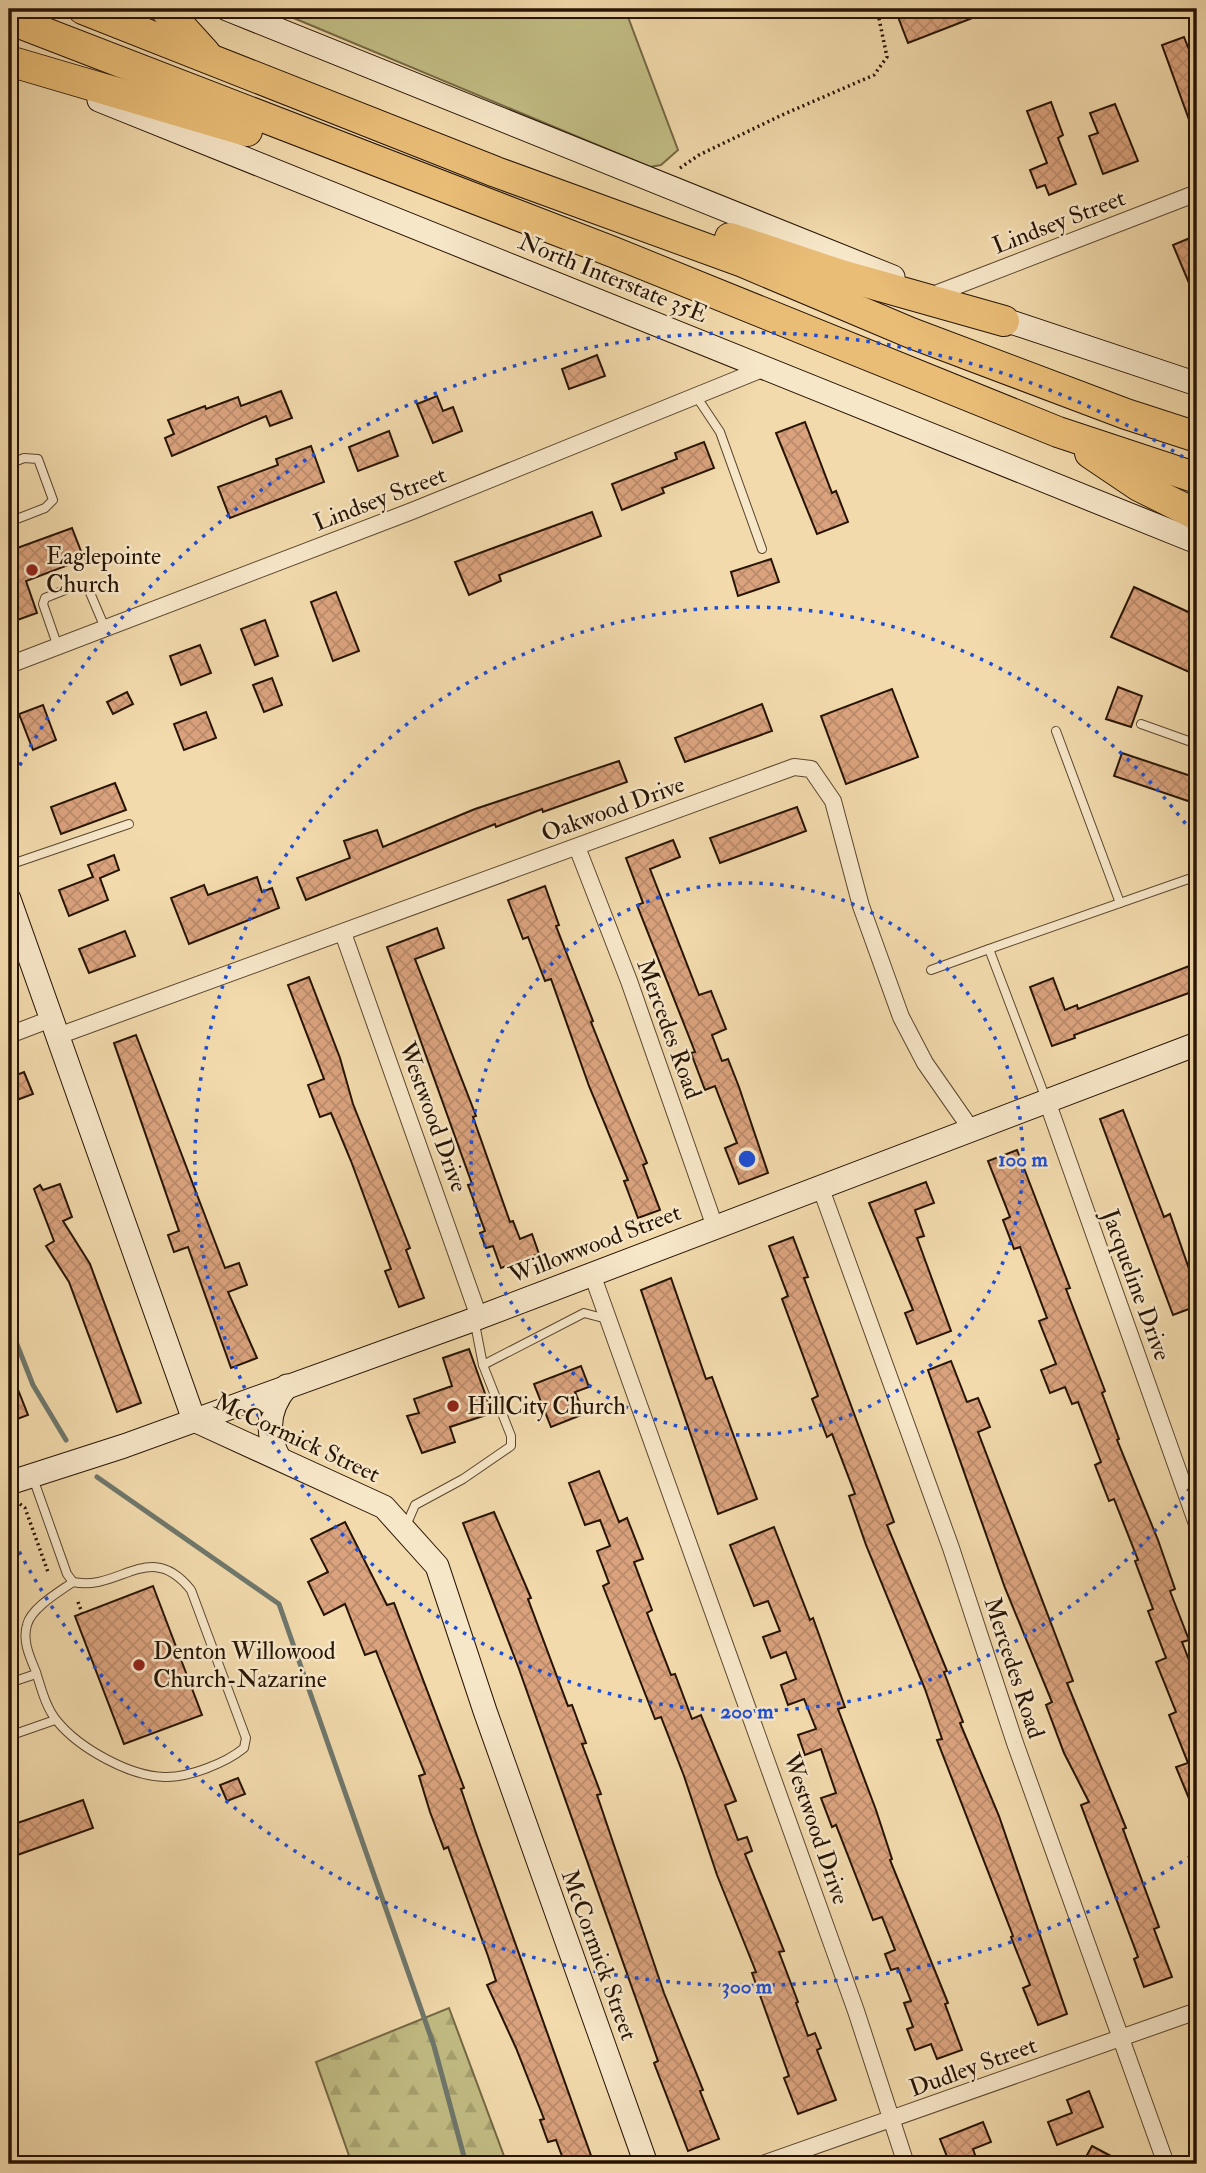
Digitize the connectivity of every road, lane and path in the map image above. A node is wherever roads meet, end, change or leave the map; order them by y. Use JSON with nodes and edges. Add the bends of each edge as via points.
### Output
{"nodes":[{"id":1,"x":83,"y":9,"type":"edge"},
{"id":2,"x":165,"y":9,"type":"edge"},
{"id":3,"x":227,"y":9,"type":"edge"},
{"id":4,"x":877,"y":9,"type":"edge"},
{"id":5,"x":9,"y":19,"type":"edge"},
{"id":6,"x":210,"y":58,"type":"junction"},
{"id":7,"x":9,"y":62,"type":"edge"},
{"id":8,"x":349,"y":152,"type":"junction"},
{"id":9,"x":661,"y":181,"type":"junction"},
{"id":10,"x":1197,"y":193,"type":"edge"},
{"id":11,"x":617,"y":216,"type":"junction"},
{"id":12,"x":938,"y":293,"type":"junction"},
{"id":13,"x":1004,"y":321,"type":"junction"},
{"id":14,"x":765,"y":368,"type":"junction"},
{"id":15,"x":1197,"y":384,"type":"edge"},
{"id":16,"x":696,"y":396,"type":"junction"},
{"id":17,"x":1058,"y":432,"type":"junction"},
{"id":18,"x":1197,"y":437,"type":"edge"},
{"id":19,"x":9,"y":464,"type":"edge"},
{"id":20,"x":1197,"y":478,"type":"edge"},
{"id":21,"x":1197,"y":515,"type":"edge"},
{"id":22,"x":9,"y":522,"type":"edge"},
{"id":23,"x":1197,"y":542,"type":"edge"},
{"id":24,"x":762,"y":549,"type":"dead end"},
{"id":25,"x":105,"y":628,"type":"junction"},
{"id":26,"x":58,"y":647,"type":"junction"},
{"id":27,"x":9,"y":665,"type":"edge"},
{"id":28,"x":1142,"y":724,"type":"dead end"},
{"id":29,"x":1056,"y":731,"type":"dead end"},
{"id":30,"x":1197,"y":744,"type":"edge"},
{"id":31,"x":128,"y":824,"type":"dead end"},
{"id":32,"x":577,"y":847,"type":"junction"},
{"id":33,"x":9,"y":865,"type":"edge"},
{"id":34,"x":1197,"y":876,"type":"edge"},
{"id":35,"x":9,"y":899,"type":"edge"},
{"id":36,"x":1120,"y":903,"type":"junction"},
{"id":37,"x":343,"y":933,"type":"junction"},
{"id":38,"x":989,"y":949,"type":"junction"},
{"id":39,"x":930,"y":970,"type":"dead end"},
{"id":40,"x":54,"y":1028,"type":"junction"},
{"id":41,"x":9,"y":1035,"type":"edge"},
{"id":42,"x":1197,"y":1044,"type":"edge"},
{"id":43,"x":1047,"y":1101,"type":"junction"},
{"id":44,"x":971,"y":1129,"type":"junction"},
{"id":45,"x":820,"y":1186,"type":"junction"},
{"id":46,"x":715,"y":1227,"type":"junction"},
{"id":47,"x":592,"y":1274,"type":"junction"},
{"id":48,"x":473,"y":1319,"type":"junction"},
{"id":49,"x":608,"y":1319,"type":"junction"},
{"id":50,"x":483,"y":1365,"type":"junction"},
{"id":51,"x":287,"y":1386,"type":"junction"},
{"id":52,"x":194,"y":1420,"type":"junction"},
{"id":53,"x":279,"y":1458,"type":"junction"},
{"id":54,"x":32,"y":1476,"type":"junction"},
{"id":55,"x":9,"y":1483,"type":"edge"},
{"id":56,"x":20,"y":1504,"type":"dead end"},
{"id":57,"x":1197,"y":1524,"type":"edge"},
{"id":58,"x":405,"y":1528,"type":"junction"},
{"id":59,"x":48,"y":1572,"type":"dead end"},
{"id":60,"x":73,"y":1582,"type":"junction"},
{"id":61,"x":78,"y":1602,"type":"dead end"},
{"id":62,"x":82,"y":1613,"type":"dead end"},
{"id":63,"x":36,"y":1674,"type":"junction"},
{"id":64,"x":9,"y":1683,"type":"edge"},
{"id":65,"x":55,"y":1720,"type":"junction"},
{"id":66,"x":9,"y":1736,"type":"edge"},
{"id":67,"x":1197,"y":2011,"type":"edge"},
{"id":68,"x":1122,"y":2038,"type":"junction"},
{"id":69,"x":890,"y":2121,"type":"junction"},
{"id":70,"x":646,"y":2164,"type":"edge"},
{"id":71,"x":763,"y":2164,"type":"edge"},
{"id":72,"x":906,"y":2164,"type":"edge"},
{"id":73,"x":1166,"y":2164,"type":"edge"}],
"edges":[{"from":1,"to":6,"type":"highway"},
{"from":2,"to":6,"type":"highway"},
{"from":3,"to":9,"type":"street"},
{"from":4,"to":9,"type":"path","via":[[887,57],[874,75],[699,155]]},
{"from":5,"to":8,"type":"highway"},
{"from":6,"to":11,"type":"highway"},
{"from":7,"to":8,"type":"highway","via":[[290,144]]},
{"from":7,"to":14,"type":"street","name":"North Interstate 35E"},
{"from":8,"to":17,"type":"highway"},
{"from":9,"to":12,"type":"street","via":[[810,246]]},
{"from":10,"to":12,"type":"street","name":"Lindsey Street"},
{"from":11,"to":13,"type":"highway","via":[[662,217]]},
{"from":11,"to":18,"type":"highway","via":[[743,262],[911,333]]},
{"from":12,"to":13,"type":"street"},
{"from":13,"to":15,"type":"street"},
{"from":14,"to":16,"type":"street","name":"Lindsey Street"},
{"from":14,"to":23,"type":"street","name":"North Interstate 35E"},
{"from":16,"to":24,"type":"lane","via":[[720,432]]},
{"from":16,"to":25,"type":"street","name":"Lindsey Street"},
{"from":17,"to":20,"type":"highway"},
{"from":17,"to":21,"type":"highway","via":[[1139,486]]},
{"from":19,"to":22,"type":"lane","via":[[38,459],[53,499],[45,508]]},
{"from":25,"to":26,"type":"street","name":"Lindsey Street"},
{"from":25,"to":26,"type":"lane","via":[[88,588],[80,584],[45,598]]},
{"from":26,"to":27,"type":"street","name":"Lindsey Street"},
{"from":28,"to":30,"type":"lane"},
{"from":29,"to":36,"type":"lane"},
{"from":31,"to":33,"type":"lane"},
{"from":32,"to":37,"type":"street","name":"Oakwood Drive"},
{"from":32,"to":44,"type":"street","name":"Oakwood Drive","via":[[794,766],[811,769],[833,801],[861,906],[901,1017],[925,1063]]},
{"from":32,"to":46,"type":"street","name":"Mercedes Road"},
{"from":34,"to":36,"type":"lane"},
{"from":35,"to":40,"type":"street","name":"McCormick Street"},
{"from":36,"to":38,"type":"lane"},
{"from":37,"to":40,"type":"street","name":"Oakwood Drive"},
{"from":37,"to":48,"type":"street","name":"Westwood Drive"},
{"from":38,"to":39,"type":"lane"},
{"from":38,"to":43,"type":"lane"},
{"from":40,"to":41,"type":"street","name":"Oakwood Drive"},
{"from":40,"to":52,"type":"street","name":"McCormick Street"},
{"from":42,"to":43,"type":"street","name":"Willowwood Street"},
{"from":43,"to":44,"type":"street","name":"Willowwood Street"},
{"from":43,"to":57,"type":"street","name":"Jacqueline Drive"},
{"from":44,"to":45,"type":"street","name":"Willowwood Street"},
{"from":45,"to":46,"type":"street","name":"Willowwood Street"},
{"from":45,"to":68,"type":"street","name":"Mercedes Road"},
{"from":46,"to":47,"type":"street","name":"Willowwood Street"},
{"from":47,"to":48,"type":"street","name":"Willowwood Street"},
{"from":47,"to":49,"type":"street","name":"Westwood Drive"},
{"from":48,"to":50,"type":"lane"},
{"from":48,"to":51,"type":"street","name":"Willowwood Street"},
{"from":49,"to":50,"type":"lane","via":[[584,1313]]},
{"from":49,"to":69,"type":"street","name":"Westwood Drive","via":[[856,2011]]},
{"from":50,"to":58,"type":"lane","via":[[511,1446],[415,1505]]},
{"from":51,"to":52,"type":"street","name":"Willowwood Street"},
{"from":51,"to":53,"type":"street","via":[[270,1418],[270,1438]]},
{"from":52,"to":53,"type":"street","name":"McCormick Street"},
{"from":52,"to":54,"type":"street","name":"Willowwood Street"},
{"from":53,"to":58,"type":"street","name":"McCormick Street","via":[[384,1507]]},
{"from":54,"to":55,"type":"street","name":"Willowwood Street"},
{"from":54,"to":60,"type":"lane"},
{"from":56,"to":59,"type":"path"},
{"from":58,"to":70,"type":"street","name":"McCormick Street","via":[[437,1566]]},
{"from":60,"to":63,"type":"lane","via":[[27,1623],[25,1643]]},
{"from":60,"to":65,"type":"lane","via":[[98,1583],[143,1566],[167,1569],[181,1577],[191,1590],[246,1738],[244,1748],[234,1756],[162,1777],[106,1759]]},
{"from":61,"to":62,"type":"path"},
{"from":63,"to":64,"type":"lane"},
{"from":63,"to":65,"type":"lane"},
{"from":65,"to":66,"type":"lane"},
{"from":67,"to":68,"type":"street","name":"Dudley Street"},
{"from":68,"to":69,"type":"street","name":"Dudley Street"},
{"from":68,"to":73,"type":"street","name":"Mercedes Road"},
{"from":69,"to":71,"type":"street","name":"Dudley Street"},
{"from":69,"to":72,"type":"street","name":"Westwood Drive"}]}
